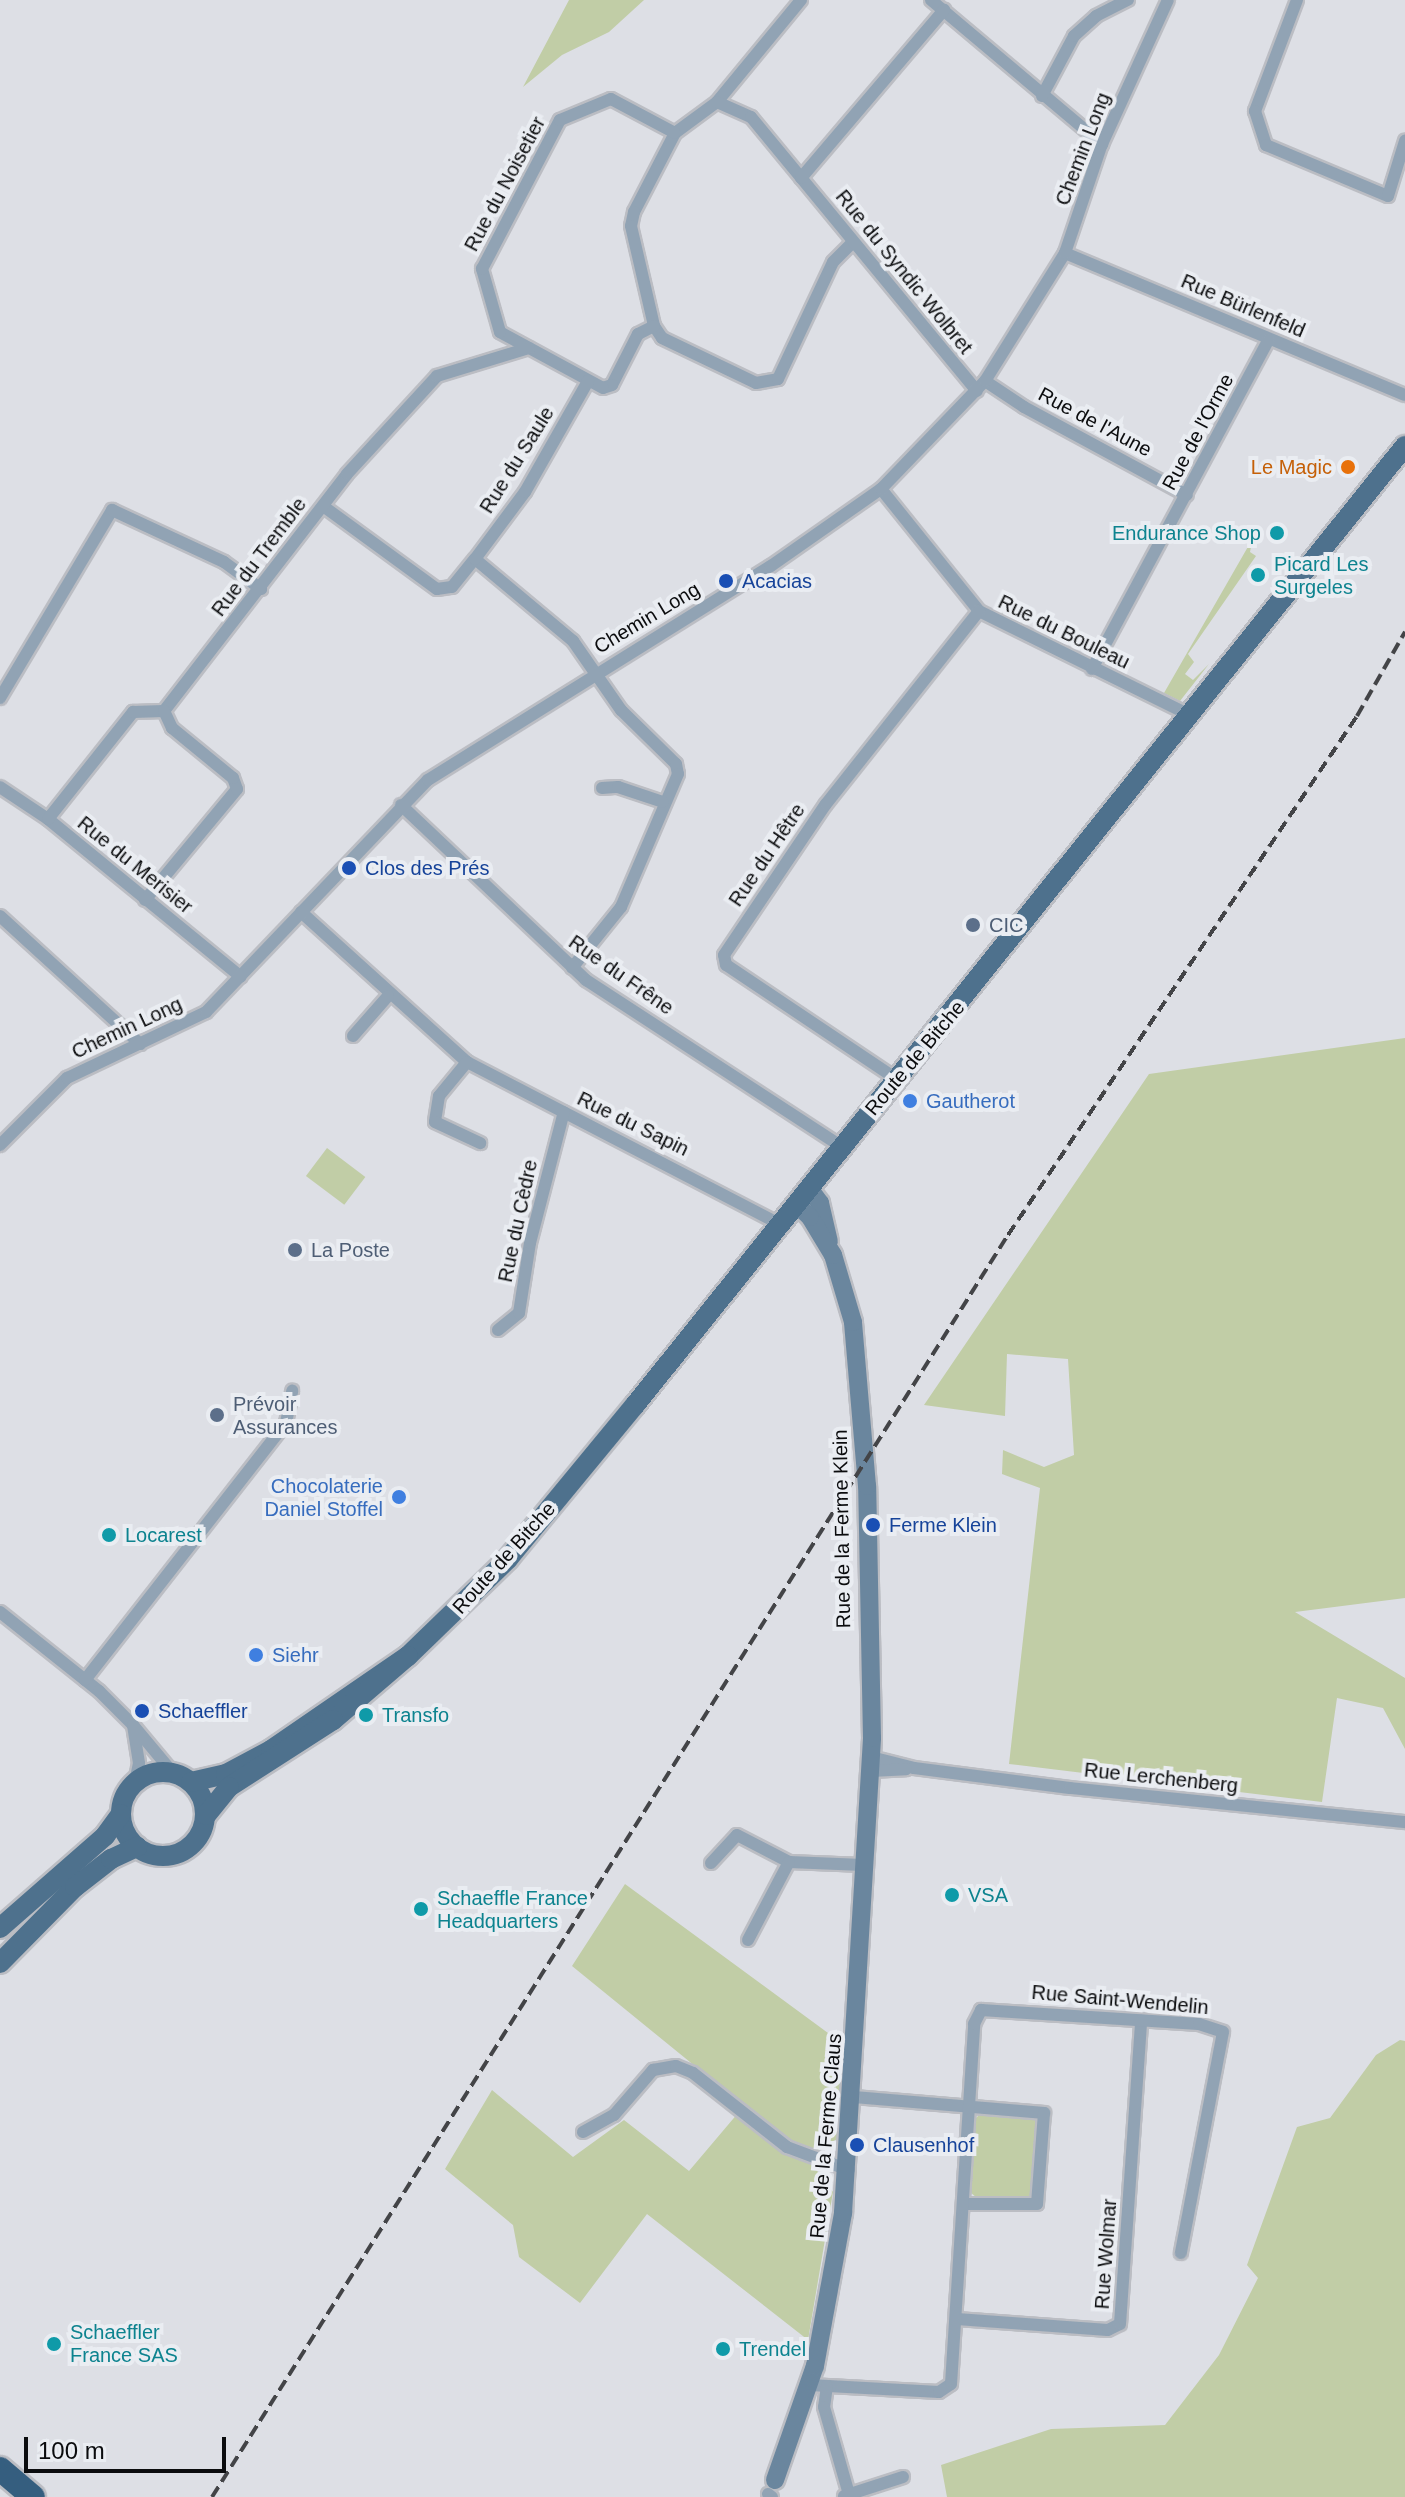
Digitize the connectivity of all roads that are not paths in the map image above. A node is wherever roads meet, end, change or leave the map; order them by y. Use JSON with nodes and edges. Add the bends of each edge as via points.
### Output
{"nodes":[{"id":1,"x":801,"y":0,"type":"edge"},
{"id":2,"x":931,"y":0,"type":"edge"},
{"id":3,"x":1096,"y":0,"type":"edge"},
{"id":4,"x":1128,"y":0,"type":"edge"},
{"id":5,"x":1168,"y":0,"type":"edge"},
{"id":6,"x":1297,"y":0,"type":"edge"},
{"id":7,"x":944,"y":10,"type":"junction"},
{"id":8,"x":1103,"y":12,"type":"junction"},
{"id":9,"x":1042,"y":96,"type":"junction"},
{"id":10,"x":717,"y":102,"type":"junction"},
{"id":11,"x":675,"y":133,"type":"junction"},
{"id":12,"x":1405,"y":141,"type":"edge"},
{"id":13,"x":1102,"y":144,"type":"junction"},
{"id":14,"x":801,"y":178,"type":"junction"},
{"id":15,"x":853,"y":242,"type":"junction"},
{"id":16,"x":1065,"y":253,"type":"junction"},
{"id":17,"x":654,"y":326,"type":"junction"},
{"id":18,"x":1269,"y":339,"type":"junction"},
{"id":19,"x":529,"y":348,"type":"junction"},
{"id":20,"x":588,"y":381,"type":"junction"},
{"id":21,"x":981,"y":386,"type":"junction"},
{"id":22,"x":1405,"y":395,"type":"edge"},
{"id":23,"x":1405,"y":446,"type":"edge"},
{"id":24,"x":881,"y":489,"type":"junction"},
{"id":25,"x":1187,"y":495,"type":"junction"},
{"id":26,"x":323,"y":506,"type":"junction"},
{"id":27,"x":475,"y":559,"type":"junction"},
{"id":28,"x":261,"y":589,"type":"junction"},
{"id":29,"x":979,"y":611,"type":"junction"},
{"id":30,"x":1092,"y":669,"type":"junction"},
{"id":31,"x":596,"y":672,"type":"junction"},
{"id":32,"x":0,"y":698,"type":"edge"},
{"id":33,"x":164,"y":711,"type":"junction"},
{"id":34,"x":1187,"y":714,"type":"junction"},
{"id":35,"x":0,"y":787,"type":"edge"},
{"id":36,"x":602,"y":788,"type":"dead end"},
{"id":37,"x":663,"y":802,"type":"junction"},
{"id":38,"x":401,"y":805,"type":"junction"},
{"id":39,"x":48,"y":819,"type":"junction"},
{"id":40,"x":145,"y":900,"type":"junction"},
{"id":41,"x":301,"y":912,"type":"junction"},
{"id":42,"x":0,"y":916,"type":"edge"},
{"id":43,"x":572,"y":968,"type":"junction"},
{"id":44,"x":241,"y":977,"type":"junction"},
{"id":45,"x":388,"y":996,"type":"junction"},
{"id":46,"x":353,"y":1036,"type":"dead end"},
{"id":47,"x":140,"y":1044,"type":"junction"},
{"id":48,"x":467,"y":1062,"type":"junction"},
{"id":49,"x":895,"y":1078,"type":"junction"},
{"id":50,"x":564,"y":1112,"type":"junction"},
{"id":51,"x":480,"y":1143,"type":"dead end"},
{"id":52,"x":0,"y":1145,"type":"edge"},
{"id":53,"x":842,"y":1147,"type":"junction"},
{"id":54,"x":809,"y":1188,"type":"junction"},
{"id":55,"x":796,"y":1204,"type":"junction"},
{"id":56,"x":780,"y":1224,"type":"junction"},
{"id":57,"x":833,"y":1255,"type":"junction"},
{"id":58,"x":498,"y":1330,"type":"dead end"},
{"id":59,"x":292,"y":1391,"type":"dead end"},
{"id":60,"x":0,"y":1612,"type":"edge"},
{"id":61,"x":408,"y":1656,"type":"junction"},
{"id":62,"x":85,"y":1680,"type":"junction"},
{"id":63,"x":133,"y":1725,"type":"junction"},
{"id":64,"x":871,"y":1764,"type":"junction"},
{"id":65,"x":182,"y":1777,"type":"junction"},
{"id":66,"x":135,"y":1782,"type":"junction"},
{"id":67,"x":121,"y":1814,"type":"junction"},
{"id":68,"x":206,"y":1815,"type":"junction"},
{"id":69,"x":1405,"y":1822,"type":"edge"},
{"id":70,"x":137,"y":1847,"type":"junction"},
{"id":71,"x":789,"y":1862,"type":"junction"},
{"id":72,"x":711,"y":1863,"type":"dead end"},
{"id":73,"x":863,"y":1865,"type":"junction"},
{"id":74,"x":0,"y":1928,"type":"edge"},
{"id":75,"x":748,"y":1940,"type":"dead end"},
{"id":76,"x":0,"y":1963,"type":"edge"},
{"id":77,"x":1141,"y":2021,"type":"junction"},
{"id":78,"x":854,"y":2097,"type":"junction"},
{"id":79,"x":968,"y":2104,"type":"junction"},
{"id":80,"x":583,"y":2132,"type":"dead end"},
{"id":81,"x":849,"y":2170,"type":"junction"},
{"id":82,"x":964,"y":2204,"type":"junction"},
{"id":83,"x":1181,"y":2253,"type":"dead end"},
{"id":84,"x":957,"y":2319,"type":"junction"},
{"id":85,"x":819,"y":2385,"type":"junction"},
{"id":86,"x":0,"y":2469,"type":"edge"},
{"id":87,"x":903,"y":2477,"type":"dead end"},
{"id":88,"x":770,"y":2492,"type":"edge"},
{"id":89,"x":845,"y":2496,"type":"edge"},
{"id":90,"x":33,"y":2497,"type":"edge"}],
"edges":[{"from":1,"to":10,"type":"street"},
{"from":2,"to":7,"type":"street"},
{"from":3,"to":8,"type":"street"},
{"from":4,"to":8,"type":"street"},
{"from":5,"to":13,"type":"street","name":"Chemin Long"},
{"from":6,"to":12,"type":"street","via":[[1255,111],[1266,145],[1388,196]]},
{"from":7,"to":9,"type":"street"},
{"from":7,"to":14,"type":"street"},
{"from":8,"to":9,"type":"street","via":[[1074,36]]},
{"from":9,"to":13,"type":"street"},
{"from":10,"to":11,"type":"street"},
{"from":10,"to":14,"type":"street","name":"Rue du Syndic Wolbret","via":[[751,117]]},
{"from":11,"to":17,"type":"street","via":[[631,226]]},
{"from":11,"to":19,"type":"street","name":"Rue du Noisetier","via":[[611,99],[560,120],[482,269],[500,332]]},
{"from":13,"to":16,"type":"street","name":"Chemin Long"},
{"from":14,"to":15,"type":"street","name":"Rue du Syndic Wolbret"},
{"from":15,"to":17,"type":"street","via":[[833,262],[778,379],[756,383],[662,338]]},
{"from":15,"to":21,"type":"street","name":"Rue du Syndic Wolbret"},
{"from":16,"to":18,"type":"street","name":"Rue Bürlenfeld"},
{"from":16,"to":21,"type":"street","name":"Chemin Long"},
{"from":17,"to":20,"type":"street","via":[[638,334],[612,385],[603,388]]},
{"from":18,"to":22,"type":"street","name":"Rue Bürlenfeld"},
{"from":18,"to":25,"type":"street","name":"Rue de l'Orme"},
{"from":19,"to":20,"type":"street","name":"Rue du Noisetier"},
{"from":19,"to":26,"type":"street","name":"Rue du Tremble","via":[[437,376]]},
{"from":20,"to":27,"type":"street","name":"Rue du Saule","via":[[525,492]]},
{"from":21,"to":24,"type":"street","name":"Chemin Long"},
{"from":21,"to":25,"type":"street","name":"Rue de l'Aune"},
{"from":23,"to":34,"type":"main road","name":"Route de Bitche"},
{"from":24,"to":29,"type":"street","name":"Rue du Bouleau"},
{"from":24,"to":31,"type":"street","name":"Chemin Long","via":[[771,566]]},
{"from":25,"to":30,"type":"street","name":"Rue de l'Orme"},
{"from":26,"to":27,"type":"street","name":"Rue du Saule","via":[[437,589],[452,587]]},
{"from":26,"to":28,"type":"street","name":"Rue du Tremble"},
{"from":27,"to":31,"type":"street","via":[[573,641]]},
{"from":28,"to":32,"type":"street","via":[[224,562],[112,510]]},
{"from":28,"to":33,"type":"street","name":"Rue du Tremble"},
{"from":29,"to":30,"type":"street","name":"Rue du Bouleau"},
{"from":29,"to":49,"type":"street","name":"Rue du Hêtre","via":[[826,804],[724,955],[726,965]]},
{"from":30,"to":34,"type":"street","name":"Rue du Bouleau"},
{"from":31,"to":37,"type":"street","via":[[621,710],[676,764],[678,774]]},
{"from":31,"to":38,"type":"street","name":"Chemin Long","via":[[441,772]]},
{"from":33,"to":39,"type":"street","via":[[133,712]]},
{"from":33,"to":40,"type":"street","via":[[172,728],[233,778],[237,789]]},
{"from":34,"to":49,"type":"main road","name":"Route de Bitche","via":[[1141,780],[1059,872],[986,972]]},
{"from":35,"to":39,"type":"street","name":"Rue du Merisier"},
{"from":36,"to":37,"type":"street","via":[[618,787]]},
{"from":37,"to":43,"type":"street","via":[[621,907]]},
{"from":38,"to":41,"type":"street","name":"Chemin Long"},
{"from":38,"to":43,"type":"street","name":"Rue du Frêne"},
{"from":39,"to":40,"type":"street","name":"Rue du Merisier"},
{"from":40,"to":44,"type":"street","name":"Rue du Merisier"},
{"from":41,"to":44,"type":"street","name":"Chemin Long"},
{"from":41,"to":45,"type":"street","name":"Rue du Sapin"},
{"from":42,"to":47,"type":"street"},
{"from":43,"to":53,"type":"street","name":"Rue du Frêne"},
{"from":44,"to":47,"type":"street","name":"Chemin Long","via":[[192,1022]]},
{"from":45,"to":46,"type":"street"},
{"from":45,"to":48,"type":"street","name":"Rue du Sapin"},
{"from":47,"to":52,"type":"street","name":"Chemin Long","via":[[67,1078]]},
{"from":48,"to":50,"type":"street","name":"Rue du Sapin"},
{"from":48,"to":51,"type":"street","via":[[439,1096],[435,1122]]},
{"from":49,"to":53,"type":"main road","name":"Route de Bitche"},
{"from":50,"to":56,"type":"street","name":"Rue du Sapin"},
{"from":50,"to":58,"type":"street","name":"Rue du Cèdre","via":[[530,1243],[519,1313]]},
{"from":53,"to":54,"type":"main road","name":"Route de Bitche"},
{"from":54,"to":55,"type":"main road","name":"Route de Bitche"},
{"from":54,"to":57,"type":"street","name":"Rue de la Ferme Klein","via":[[823,1213]]},
{"from":55,"to":56,"type":"main road","name":"Route de Bitche"},
{"from":55,"to":57,"type":"street","name":"Rue de la Ferme Klein"},
{"from":56,"to":61,"type":"main road","name":"Route de Bitche","via":[[508,1559]]},
{"from":57,"to":64,"type":"street","name":"Rue de la Ferme Klein","via":[[853,1322],[866,1474]]},
{"from":59,"to":62,"type":"street","via":[[286,1423]]},
{"from":60,"to":62,"type":"street"},
{"from":61,"to":65,"type":"main road","name":"Route de Bitche","via":[[271,1750],[226,1774]]},
{"from":61,"to":68,"type":"main road","name":"Route de Bitche","via":[[333,1720],[229,1787]]},
{"from":62,"to":63,"type":"street"},
{"from":63,"to":65,"type":"street"},
{"from":63,"to":66,"type":"street","via":[[139,1763]]},
{"from":64,"to":69,"type":"street","name":"Rue Lerchenberg"},
{"from":64,"to":73,"type":"street","name":"Rue de la Ferme Claus"},
{"from":65,"to":66,"type":"main road","via":[[150,1774]]},
{"from":65,"to":68,"type":"main road","via":[[202,1797]]},
{"from":66,"to":67,"type":"main road"},
{"from":67,"to":70,"type":"main road","via":[[125,1832]]},
{"from":67,"to":74,"type":"main road","via":[[105,1836]]},
{"from":68,"to":70,"type":"main road","via":[[198,1838],[182,1853],[162,1857]]},
{"from":70,"to":76,"type":"main road","via":[[111,1859],[75,1887]]},
{"from":71,"to":72,"type":"street","via":[[737,1835]]},
{"from":71,"to":73,"type":"street"},
{"from":71,"to":75,"type":"street"},
{"from":73,"to":78,"type":"street","name":"Rue de la Ferme Claus"},
{"from":77,"to":79,"type":"street","name":"Rue Saint-Wendelin","via":[[981,2010],[974,2018]]},
{"from":77,"to":83,"type":"street","name":"Rue Saint-Wendelin","via":[[1199,2024],[1223,2032]]},
{"from":77,"to":84,"type":"street","name":"Rue Wolmar","via":[[1120,2324],[1108,2330]]},
{"from":78,"to":79,"type":"street"},
{"from":78,"to":81,"type":"street","name":"Rue de la Ferme Claus"},
{"from":79,"to":82,"type":"street","name":"Rue Saint-Wendelin"},
{"from":79,"to":82,"type":"street","via":[[1035,2109],[1044,2113],[1046,2125],[1037,2204]]},
{"from":80,"to":81,"type":"street","via":[[614,2115],[653,2070],[676,2066],[693,2073],[787,2147]]},
{"from":81,"to":85,"type":"street","name":"Rue de la Ferme Claus"},
{"from":82,"to":84,"type":"street","name":"Rue Saint-Wendelin"},
{"from":84,"to":85,"type":"street","name":"Rue Saint-Wendelin","via":[[952,2378],[944,2391]]},
{"from":85,"to":88,"type":"street","name":"Rue de la Ferme Claus","via":[[802,2407]]},
{"from":85,"to":89,"type":"street"},
{"from":86,"to":90,"type":"highway"},
{"from":87,"to":89,"type":"street"}]}
